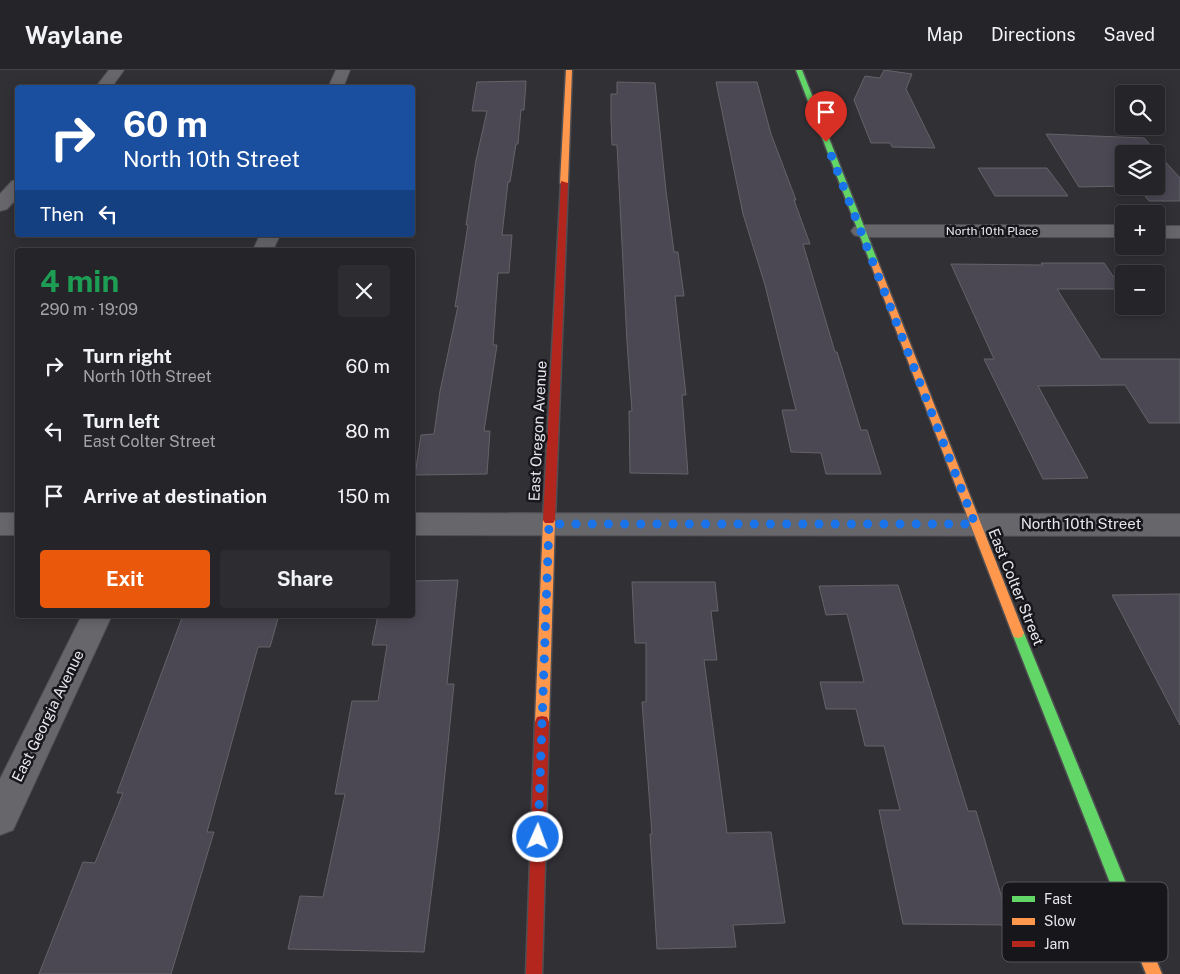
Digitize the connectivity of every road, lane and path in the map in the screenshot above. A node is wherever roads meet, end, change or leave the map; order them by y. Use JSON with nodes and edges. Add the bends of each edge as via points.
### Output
{"nodes":[{"id":1,"x":117,"y":70,"type":"edge"},
{"id":2,"x":343,"y":70,"type":"edge"},
{"id":3,"x":569,"y":70,"type":"edge"},
{"id":4,"x":799,"y":70,"type":"edge"},
{"id":5,"x":104,"y":85,"type":"edge"},
{"id":6,"x":337,"y":85,"type":"edge"},
{"id":7,"x":15,"y":188,"type":"edge"},
{"id":8,"x":0,"y":205,"type":"edge"},
{"id":9,"x":861,"y":231,"type":"junction"},
{"id":10,"x":1115,"y":232,"type":"edge"},
{"id":11,"x":1165,"y":232,"type":"edge"},
{"id":12,"x":1180,"y":232,"type":"edge"},
{"id":13,"x":0,"y":524,"type":"edge"},
{"id":14,"x":15,"y":524,"type":"edge"},
{"id":15,"x":415,"y":524,"type":"edge"},
{"id":16,"x":549,"y":524,"type":"junction"},
{"id":17,"x":975,"y":524,"type":"junction"},
{"id":18,"x":1180,"y":525,"type":"edge"},
{"id":19,"x":96,"y":618,"type":"edge"},
{"id":20,"x":0,"y":817,"type":"edge"},
{"id":21,"x":1117,"y":882,"type":"edge"},
{"id":22,"x":1149,"y":962,"type":"edge"},
{"id":23,"x":534,"y":974,"type":"edge"},
{"id":24,"x":1154,"y":974,"type":"edge"}],
"edges":[{"from":1,"to":5,"type":"street"},
{"from":2,"to":6,"type":"street"},
{"from":3,"to":16,"type":"street","name":"East Oregon Avenue"},
{"from":4,"to":9,"type":"street","name":"East Colter Street"},
{"from":7,"to":8,"type":"street"},
{"from":9,"to":10,"type":"street","name":"North 10th Place"},
{"from":9,"to":17,"type":"street","name":"East Colter Street"},
{"from":11,"to":12,"type":"street"},
{"from":13,"to":14,"type":"street"},
{"from":15,"to":16,"type":"street","name":"North 10th Street"},
{"from":16,"to":17,"type":"street","name":"North 10th Street"},
{"from":16,"to":23,"type":"street","name":"East Oregon Avenue"},
{"from":17,"to":18,"type":"street","name":"North 10th Street"},
{"from":17,"to":21,"type":"street","name":"East Colter Street"},
{"from":19,"to":20,"type":"street","name":"East Georgia Avenue"},
{"from":22,"to":24,"type":"street","name":"East Colter Street"}]}
